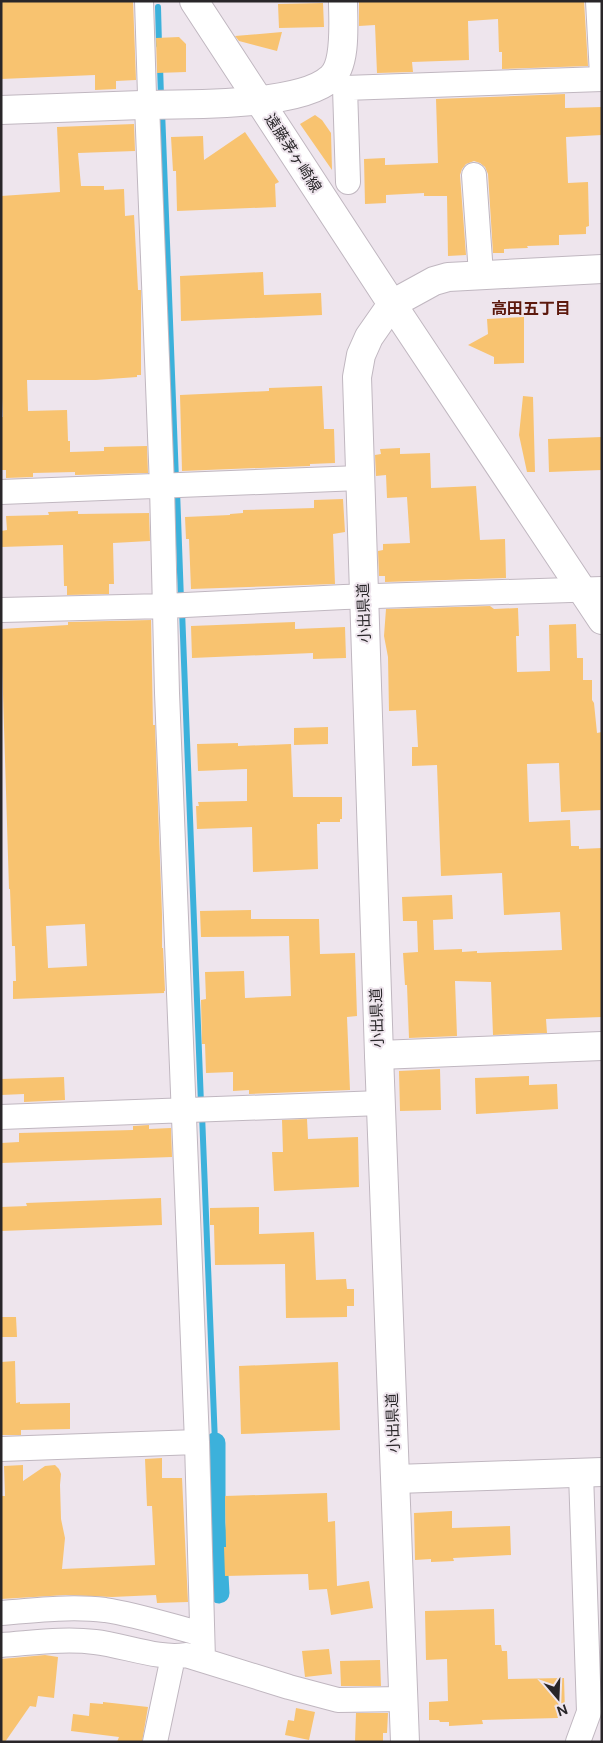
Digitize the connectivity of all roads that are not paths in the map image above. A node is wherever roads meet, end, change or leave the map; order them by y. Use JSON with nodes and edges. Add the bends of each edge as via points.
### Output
{"nodes":[{"id":1,"x":144,"y":1,"type":"edge"},
{"id":2,"x":194,"y":1,"type":"edge"},
{"id":3,"x":343,"y":1,"type":"edge"},
{"id":4,"x":598,"y":1,"type":"edge"},
{"id":5,"x":602,"y":75,"type":"edge"},
{"id":6,"x":602,"y":79,"type":"edge"},
{"id":7,"x":339,"y":83,"type":"junction"},
{"id":8,"x":258,"y":100,"type":"junction"},
{"id":9,"x":153,"y":102,"type":"junction"},
{"id":10,"x":1,"y":110,"type":"edge"},
{"id":11,"x":474,"y":174,"type":"dead end"},
{"id":12,"x":348,"y":182,"type":"dead end"},
{"id":13,"x":602,"y":269,"type":"edge"},
{"id":14,"x":481,"y":274,"type":"junction"},
{"id":15,"x":392,"y":304,"type":"junction"},
{"id":16,"x":360,"y":478,"type":"junction"},
{"id":17,"x":170,"y":486,"type":"junction"},
{"id":18,"x":1,"y":492,"type":"edge"},
{"id":19,"x":592,"y":589,"type":"edge"},
{"id":20,"x":363,"y":597,"type":"junction"},
{"id":21,"x":174,"y":605,"type":"junction"},
{"id":22,"x":1,"y":610,"type":"edge"},
{"id":23,"x":602,"y":620,"type":"edge"},
{"id":24,"x":602,"y":1046,"type":"edge"},
{"id":25,"x":379,"y":1055,"type":"junction"},
{"id":26,"x":381,"y":1104,"type":"junction"},
{"id":27,"x":192,"y":1110,"type":"junction"},
{"id":28,"x":1,"y":1117,"type":"edge"},
{"id":29,"x":197,"y":1442,"type":"junction"},
{"id":30,"x":1,"y":1449,"type":"edge"},
{"id":31,"x":592,"y":1473,"type":"edge"},
{"id":32,"x":396,"y":1479,"type":"junction"},
{"id":33,"x":1,"y":1613,"type":"edge"},
{"id":34,"x":202,"y":1634,"type":"junction"},
{"id":35,"x":1,"y":1645,"type":"edge"},
{"id":36,"x":173,"y":1657,"type":"junction"},
{"id":37,"x":202,"y":1660,"type":"junction"},
{"id":38,"x":404,"y":1700,"type":"junction"},
{"id":39,"x":155,"y":1742,"type":"edge"},
{"id":40,"x":405,"y":1742,"type":"edge"},
{"id":41,"x":578,"y":1742,"type":"edge"}],
"edges":[{"from":1,"to":9,"type":"street"},
{"from":2,"to":8,"type":"main road","name":"遠藤茅ヶ崎線"},
{"from":3,"to":7,"type":"main road","via":[[344,33]]},
{"from":4,"to":5,"type":"street"},
{"from":6,"to":7,"type":"street"},
{"from":7,"to":8,"type":"main road"},
{"from":7,"to":12,"type":"street"},
{"from":8,"to":9,"type":"main road"},
{"from":8,"to":15,"type":"main road","name":"遠藤茅ヶ崎線"},
{"from":9,"to":10,"type":"main road"},
{"from":9,"to":17,"type":"street"},
{"from":11,"to":14,"type":"street"},
{"from":13,"to":14,"type":"main road"},
{"from":14,"to":15,"type":"main road","via":[[448,276]]},
{"from":15,"to":16,"type":"main road","name":"小出県道","via":[[369,337],[361,355],[357,377]]},
{"from":15,"to":19,"type":"main road","name":"遠藤茅ヶ崎線"},
{"from":16,"to":17,"type":"street"},
{"from":16,"to":20,"type":"main road","name":"小出県道"},
{"from":17,"to":18,"type":"street"},
{"from":17,"to":21,"type":"street"},
{"from":19,"to":20,"type":"street"},
{"from":19,"to":23,"type":"main road","name":"遠藤茅ヶ崎線"},
{"from":20,"to":21,"type":"street"},
{"from":20,"to":25,"type":"main road","name":"小出県道"},
{"from":21,"to":22,"type":"street"},
{"from":21,"to":27,"type":"street","via":[[167,693]]},
{"from":24,"to":25,"type":"main road"},
{"from":25,"to":26,"type":"main road","name":"小出県道"},
{"from":26,"to":27,"type":"street"},
{"from":26,"to":32,"type":"main road","name":"小出県道"},
{"from":27,"to":28,"type":"street"},
{"from":27,"to":29,"type":"street"},
{"from":29,"to":30,"type":"street"},
{"from":29,"to":34,"type":"street"},
{"from":31,"to":32,"type":"main road"},
{"from":31,"to":41,"type":"street","via":[[588,1712]]},
{"from":32,"to":38,"type":"main road","name":"小出県道"},
{"from":33,"to":34,"type":"street","via":[[104,1610]]},
{"from":34,"to":37,"type":"street"},
{"from":35,"to":36,"type":"street","via":[[92,1641]]},
{"from":36,"to":37,"type":"street","via":[[186,1655]]},
{"from":36,"to":39,"type":"street"},
{"from":37,"to":38,"type":"street","via":[[338,1700]]},
{"from":38,"to":40,"type":"main road","name":"小出県道"}]}
